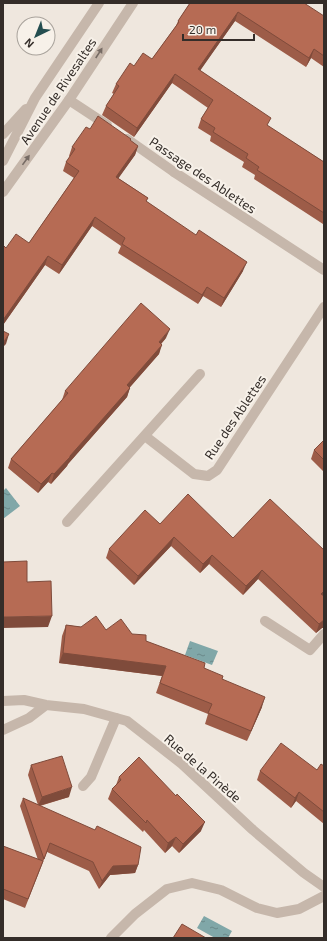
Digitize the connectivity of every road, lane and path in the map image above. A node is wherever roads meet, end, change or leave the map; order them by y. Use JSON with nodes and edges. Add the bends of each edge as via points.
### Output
{"nodes":[{"id":1,"x":99,"y":3,"type":"edge"},
{"id":2,"x":132,"y":3,"type":"edge"},
{"id":3,"x":35,"y":98,"type":"junction"},
{"id":4,"x":69,"y":100,"type":"junction"},
{"id":5,"x":3,"y":134,"type":"edge"},
{"id":6,"x":3,"y":161,"type":"edge"},
{"id":7,"x":3,"y":192,"type":"edge"},
{"id":8,"x":324,"y":270,"type":"edge"},
{"id":9,"x":324,"y":307,"type":"edge"},
{"id":10,"x":200,"y":374,"type":"dead end"},
{"id":11,"x":145,"y":436,"type":"junction"},
{"id":12,"x":67,"y":522,"type":"dead end"},
{"id":13,"x":266,"y":621,"type":"dead end"},
{"id":14,"x":324,"y":634,"type":"edge"},
{"id":15,"x":3,"y":701,"type":"edge"},
{"id":16,"x":46,"y":705,"type":"junction"},
{"id":17,"x":116,"y":718,"type":"junction"},
{"id":18,"x":3,"y":730,"type":"edge"},
{"id":19,"x":83,"y":786,"type":"dead end"},
{"id":20,"x":324,"y":887,"type":"edge"},
{"id":21,"x":324,"y":896,"type":"edge"},
{"id":22,"x":111,"y":938,"type":"edge"}],
"edges":[{"from":1,"to":3,"type":"street","name":"Avenue de Rivesaltes"},
{"from":4,"to":2,"type":"street","name":"Avenue de Rivesaltes","one_way":true},
{"from":3,"to":5,"type":"street","name":"Avenue de Rivesaltes"},
{"from":3,"to":6,"type":"street","name":"Avenue de Rivesaltes"},
{"from":7,"to":4,"type":"street","name":"Avenue de Rivesaltes","one_way":true},
{"from":4,"to":8,"type":"street","name":"Passage des Ablettes"},
{"from":9,"to":11,"type":"street","name":"Rue des Ablettes","via":[[217,470],[208,476],[194,474]]},
{"from":10,"to":11,"type":"street"},
{"from":11,"to":12,"type":"street"},
{"from":13,"to":14,"type":"street","via":[[310,650]]},
{"from":15,"to":16,"type":"street","name":"Rue de la Pinède","via":[[24,700]]},
{"from":16,"to":17,"type":"street","name":"Rue de la Pinède","via":[[84,709]]},
{"from":16,"to":18,"type":"street","via":[[29,718]]},
{"from":17,"to":19,"type":"street","via":[[91,777]]},
{"from":17,"to":20,"type":"street","name":"Rue de la Pinède","via":[[127,721],[182,764],[253,830]]},
{"from":21,"to":22,"type":"street","via":[[299,909],[277,913],[257,908],[221,890],[192,884],[167,889],[135,914]]}]}
